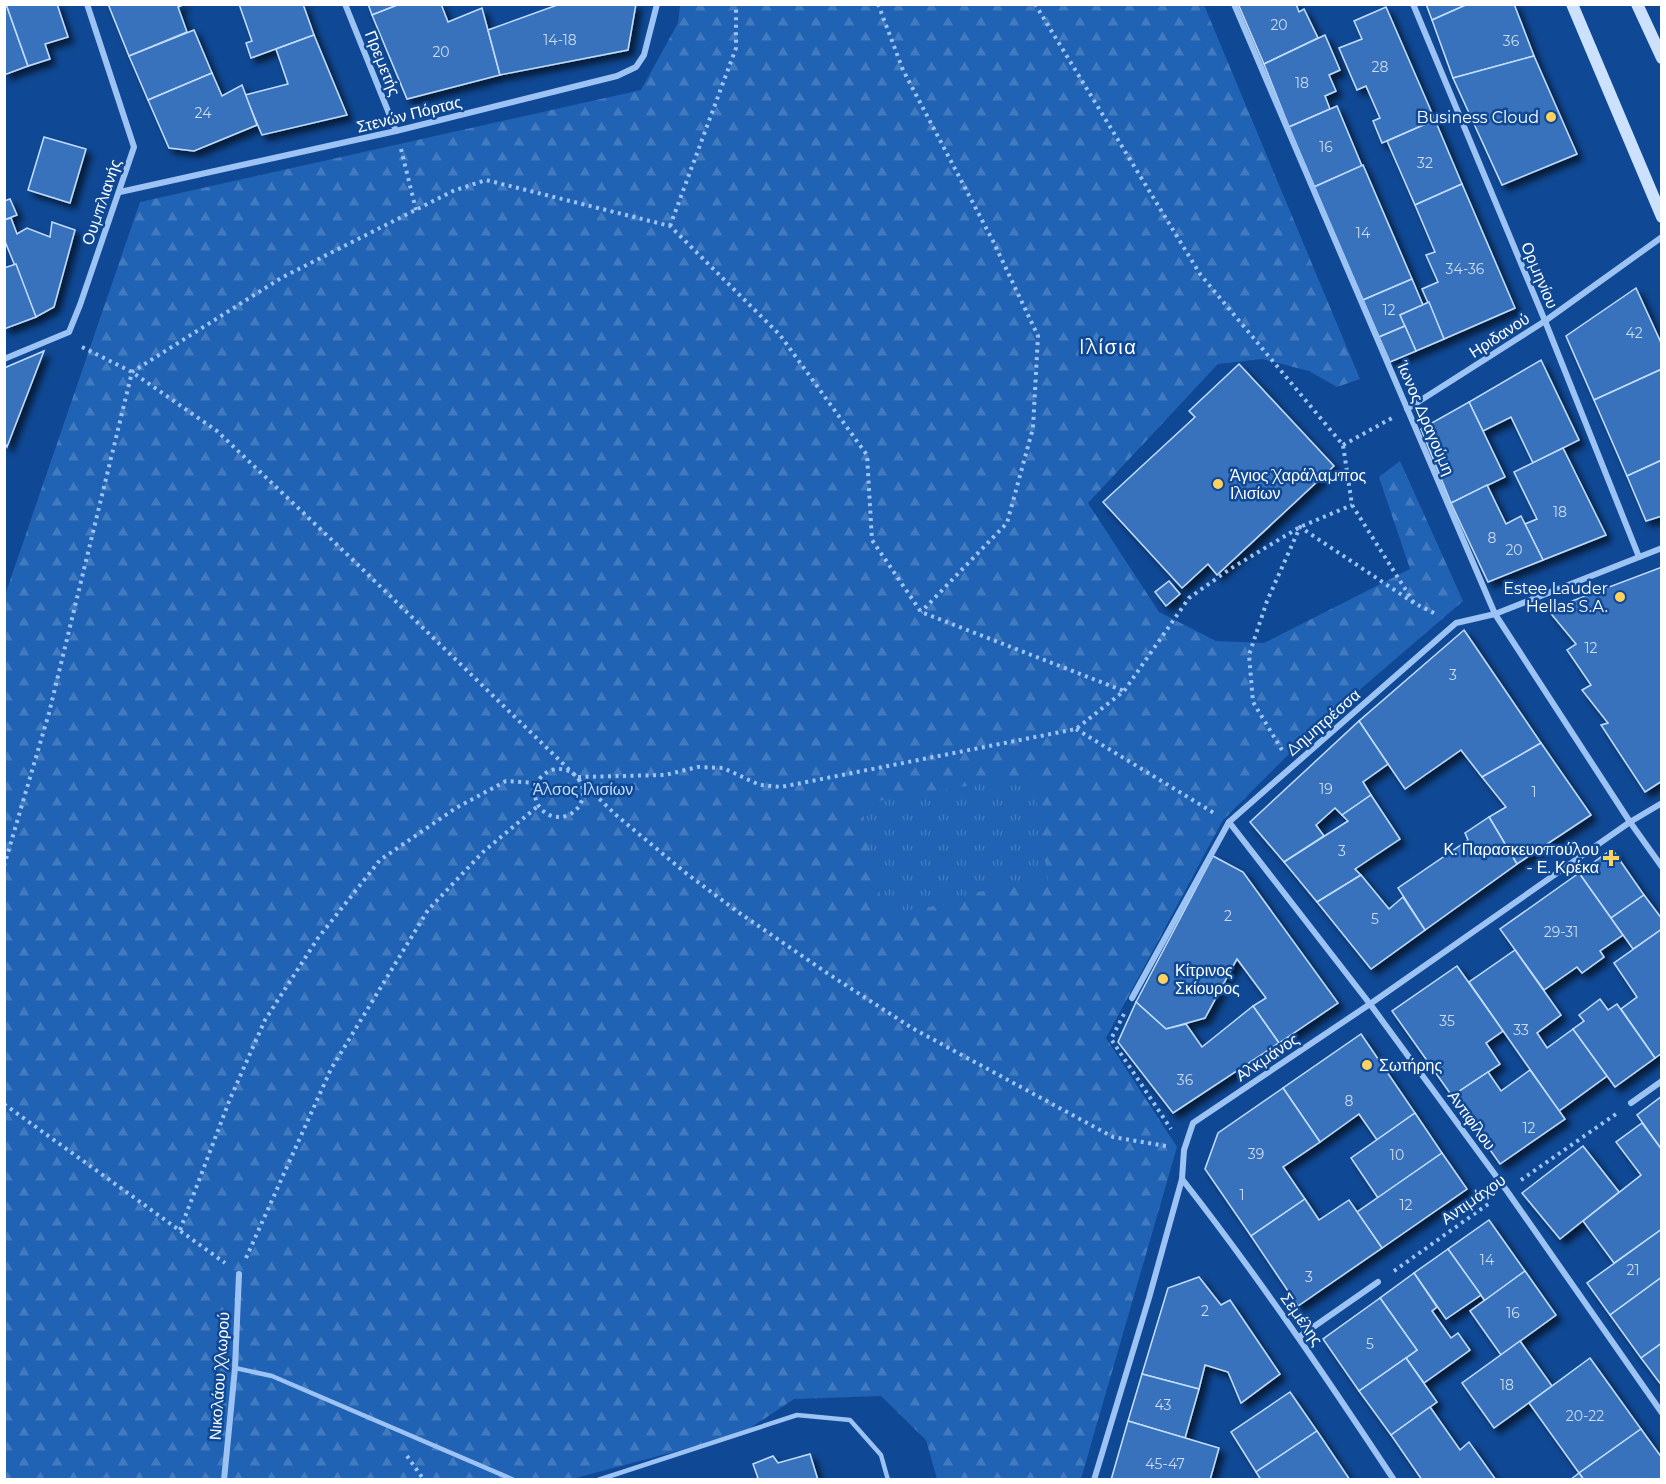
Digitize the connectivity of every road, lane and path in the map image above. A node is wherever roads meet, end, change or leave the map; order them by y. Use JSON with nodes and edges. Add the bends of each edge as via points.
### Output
{"nodes":[{"id":1,"x":87,"y":4,"type":"edge"},
{"id":2,"x":345,"y":4,"type":"edge"},
{"id":3,"x":657,"y":4,"type":"edge"},
{"id":4,"x":736,"y":4,"type":"edge"},
{"id":5,"x":878,"y":4,"type":"edge"},
{"id":6,"x":1035,"y":4,"type":"edge"},
{"id":7,"x":1234,"y":4,"type":"edge"},
{"id":8,"x":1413,"y":4,"type":"edge"},
{"id":9,"x":1572,"y":4,"type":"edge"},
{"id":10,"x":1637,"y":4,"type":"edge"},
{"id":11,"x":1662,"y":58,"type":"edge"},
{"id":12,"x":396,"y":131,"type":"junction"},
{"id":13,"x":400,"y":146,"type":"dead end"},
{"id":14,"x":120,"y":192,"type":"junction"},
{"id":15,"x":416,"y":210,"type":"junction"},
{"id":16,"x":1662,"y":218,"type":"edge"},
{"id":17,"x":670,"y":226,"type":"junction"},
{"id":18,"x":1662,"y":237,"type":"edge"},
{"id":19,"x":1545,"y":321,"type":"junction"},
{"id":20,"x":59,"y":336,"type":"junction"},
{"id":21,"x":4,"y":359,"type":"edge"},
{"id":22,"x":132,"y":372,"type":"junction"},
{"id":23,"x":1407,"y":409,"type":"junction"},
{"id":24,"x":1343,"y":445,"type":"junction"},
{"id":25,"x":1352,"y":505,"type":"junction"},
{"id":26,"x":1300,"y":527,"type":"junction"},
{"id":27,"x":1662,"y":548,"type":"edge"},
{"id":28,"x":1639,"y":557,"type":"junction"},
{"id":29,"x":1414,"y":603,"type":"junction"},
{"id":30,"x":921,"y":612,"type":"junction"},
{"id":31,"x":1495,"y":614,"type":"junction"},
{"id":32,"x":1456,"y":623,"type":"junction"},
{"id":33,"x":1124,"y":691,"type":"junction"},
{"id":34,"x":1076,"y":729,"type":"junction"},
{"id":35,"x":1293,"y":767,"type":"junction"},
{"id":36,"x":577,"y":777,"type":"junction"},
{"id":37,"x":537,"y":783,"type":"junction"},
{"id":38,"x":1662,"y":803,"type":"edge"},
{"id":39,"x":538,"y":806,"type":"junction"},
{"id":40,"x":1229,"y":822,"type":"junction"},
{"id":41,"x":1630,"y":822,"type":"junction"},
{"id":42,"x":4,"y":866,"type":"edge"},
{"id":43,"x":1662,"y":867,"type":"edge"},
{"id":44,"x":1132,"y":998,"type":"joint"},
{"id":45,"x":1370,"y":1004,"type":"junction"},
{"id":46,"x":1662,"y":1082,"type":"edge"},
{"id":47,"x":1631,"y":1103,"type":"joint"},
{"id":48,"x":4,"y":1104,"type":"edge"},
{"id":49,"x":1184,"y":1150,"type":"junction"},
{"id":50,"x":1182,"y":1179,"type":"junction"},
{"id":51,"x":1507,"y":1191,"type":"junction"},
{"id":52,"x":180,"y":1230,"type":"junction"},
{"id":53,"x":239,"y":1274,"type":"junction"},
{"id":54,"x":1378,"y":1282,"type":"joint"},
{"id":55,"x":1299,"y":1337,"type":"junction"},
{"id":56,"x":235,"y":1368,"type":"junction"},
{"id":57,"x":1662,"y":1413,"type":"edge"},
{"id":58,"x":224,"y":1479,"type":"edge"},
{"id":59,"x":514,"y":1479,"type":"edge"},
{"id":60,"x":598,"y":1479,"type":"edge"},
{"id":61,"x":888,"y":1479,"type":"edge"},
{"id":62,"x":1094,"y":1479,"type":"edge"},
{"id":63,"x":1394,"y":1479,"type":"edge"}],
"edges":[{"from":1,"to":14,"type":"street","name":"Ουμπλιανής","via":[[134,147]]},
{"from":2,"to":12,"type":"street","name":"Πρεμετής"},
{"from":3,"to":12,"type":"street","name":"Στενών Πόρτας","via":[[644,55],[636,67],[617,76]]},
{"from":4,"to":17,"type":"path","via":[[736,48]]},
{"from":5,"to":30,"type":"path","via":[[903,70],[1038,336],[1033,428],[1007,523]]},
{"from":6,"to":24,"type":"path","via":[[1200,274]]},
{"from":7,"to":23,"type":"street","name":"Ίωνος Δραγούμη"},
{"from":8,"to":19,"type":"street","name":"Ορμηνίου"},
{"from":9,"to":16,"type":"main road"},
{"from":10,"to":11,"type":"main road"},
{"from":12,"to":14,"type":"street","name":"Στενών Πόρτας"},
{"from":13,"to":15,"type":"path"},
{"from":14,"to":20,"type":"street","name":"Ουμπλιανής","via":[[69,332]]},
{"from":15,"to":17,"type":"path","via":[[486,180]]},
{"from":15,"to":22,"type":"path","via":[[280,278]]},
{"from":17,"to":30,"type":"path","via":[[780,335],[867,455],[872,540]]},
{"from":18,"to":19,"type":"street","name":"Ηριδανού"},
{"from":19,"to":23,"type":"street","name":"Ηριδανού"},
{"from":19,"to":28,"type":"street","name":"Ορμηνίου"},
{"from":20,"to":21,"type":"street"},
{"from":20,"to":22,"type":"path"},
{"from":22,"to":36,"type":"path","via":[[217,431]]},
{"from":22,"to":42,"type":"path","via":[[49,713]]},
{"from":23,"to":24,"type":"path"},
{"from":23,"to":31,"type":"street","name":"Ίωνος Δραγούμη"},
{"from":24,"to":25,"type":"path"},
{"from":25,"to":26,"type":"path"},
{"from":25,"to":29,"type":"path"},
{"from":26,"to":29,"type":"path"},
{"from":26,"to":33,"type":"path","via":[[1190,598]]},
{"from":26,"to":35,"type":"path","via":[[1249,655],[1253,702]]},
{"from":27,"to":28,"type":"street","name":"Δημητρέσσα"},
{"from":28,"to":31,"type":"street","name":"Δημητρέσσα"},
{"from":29,"to":32,"type":"path"},
{"from":30,"to":33,"type":"path"},
{"from":31,"to":32,"type":"street","name":"Δημητρέσσα"},
{"from":31,"to":41,"type":"street","name":"Ίωνος Δραγούμη"},
{"from":32,"to":35,"type":"street","name":"Δημητρέσσα"},
{"from":33,"to":34,"type":"path"},
{"from":34,"to":36,"type":"path","via":[[781,787],[760,785],[723,768],[698,767],[665,775]]},
{"from":34,"to":40,"type":"path"},
{"from":35,"to":40,"type":"street","name":"Δημητρέσσα"},
{"from":36,"to":37,"type":"path","via":[[555,769]]},
{"from":36,"to":39,"type":"path","via":[[583,792],[573,813],[566,817],[550,816]]},
{"from":36,"to":49,"type":"path","via":[[687,874],[912,1028],[1113,1137]]},
{"from":37,"to":39,"type":"path"},
{"from":37,"to":52,"type":"path","via":[[506,781],[456,808],[380,860],[318,938],[265,1020]]},
{"from":38,"to":41,"type":"street","name":"Αλκμάνος"},
{"from":39,"to":53,"type":"path","via":[[483,852],[428,910],[331,1069]]},
{"from":40,"to":44,"type":"street","name":"Δημητρέσσα"},
{"from":40,"to":45,"type":"street","name":"Αντιφίλου"},
{"from":41,"to":43,"type":"street","name":"Ίωνος Δραγούμη"},
{"from":41,"to":45,"type":"street","name":"Αλκμάνος"},
{"from":44,"to":49,"type":"path","via":[[1111,1039]]},
{"from":45,"to":49,"type":"street","name":"Αλκμάνος","via":[[1193,1123]]},
{"from":45,"to":51,"type":"street","name":"Αντιφίλου"},
{"from":46,"to":47,"type":"street"},
{"from":47,"to":51,"type":"path","name":"Αντιμάχου"},
{"from":48,"to":52,"type":"path"},
{"from":49,"to":50,"type":"street","name":"Αλκμάνος"},
{"from":50,"to":55,"type":"street","name":"Σεμέλης"},
{"from":50,"to":62,"type":"street","name":"Αλκμάνος"},
{"from":51,"to":54,"type":"path","name":"Αντιμάχου"},
{"from":51,"to":57,"type":"street","name":"Αντιφίλου"},
{"from":52,"to":53,"type":"path"},
{"from":53,"to":56,"type":"street","name":"Νικολάου Χλωρού"},
{"from":54,"to":55,"type":"street"},
{"from":55,"to":63,"type":"street","name":"Σεμέλης"},
{"from":56,"to":58,"type":"street","name":"Νικολάου Χλωρού"},
{"from":56,"to":59,"type":"lane","via":[[272,1376]]},
{"from":60,"to":61,"type":"lane","via":[[797,1415],[850,1420],[881,1455]]}]}
